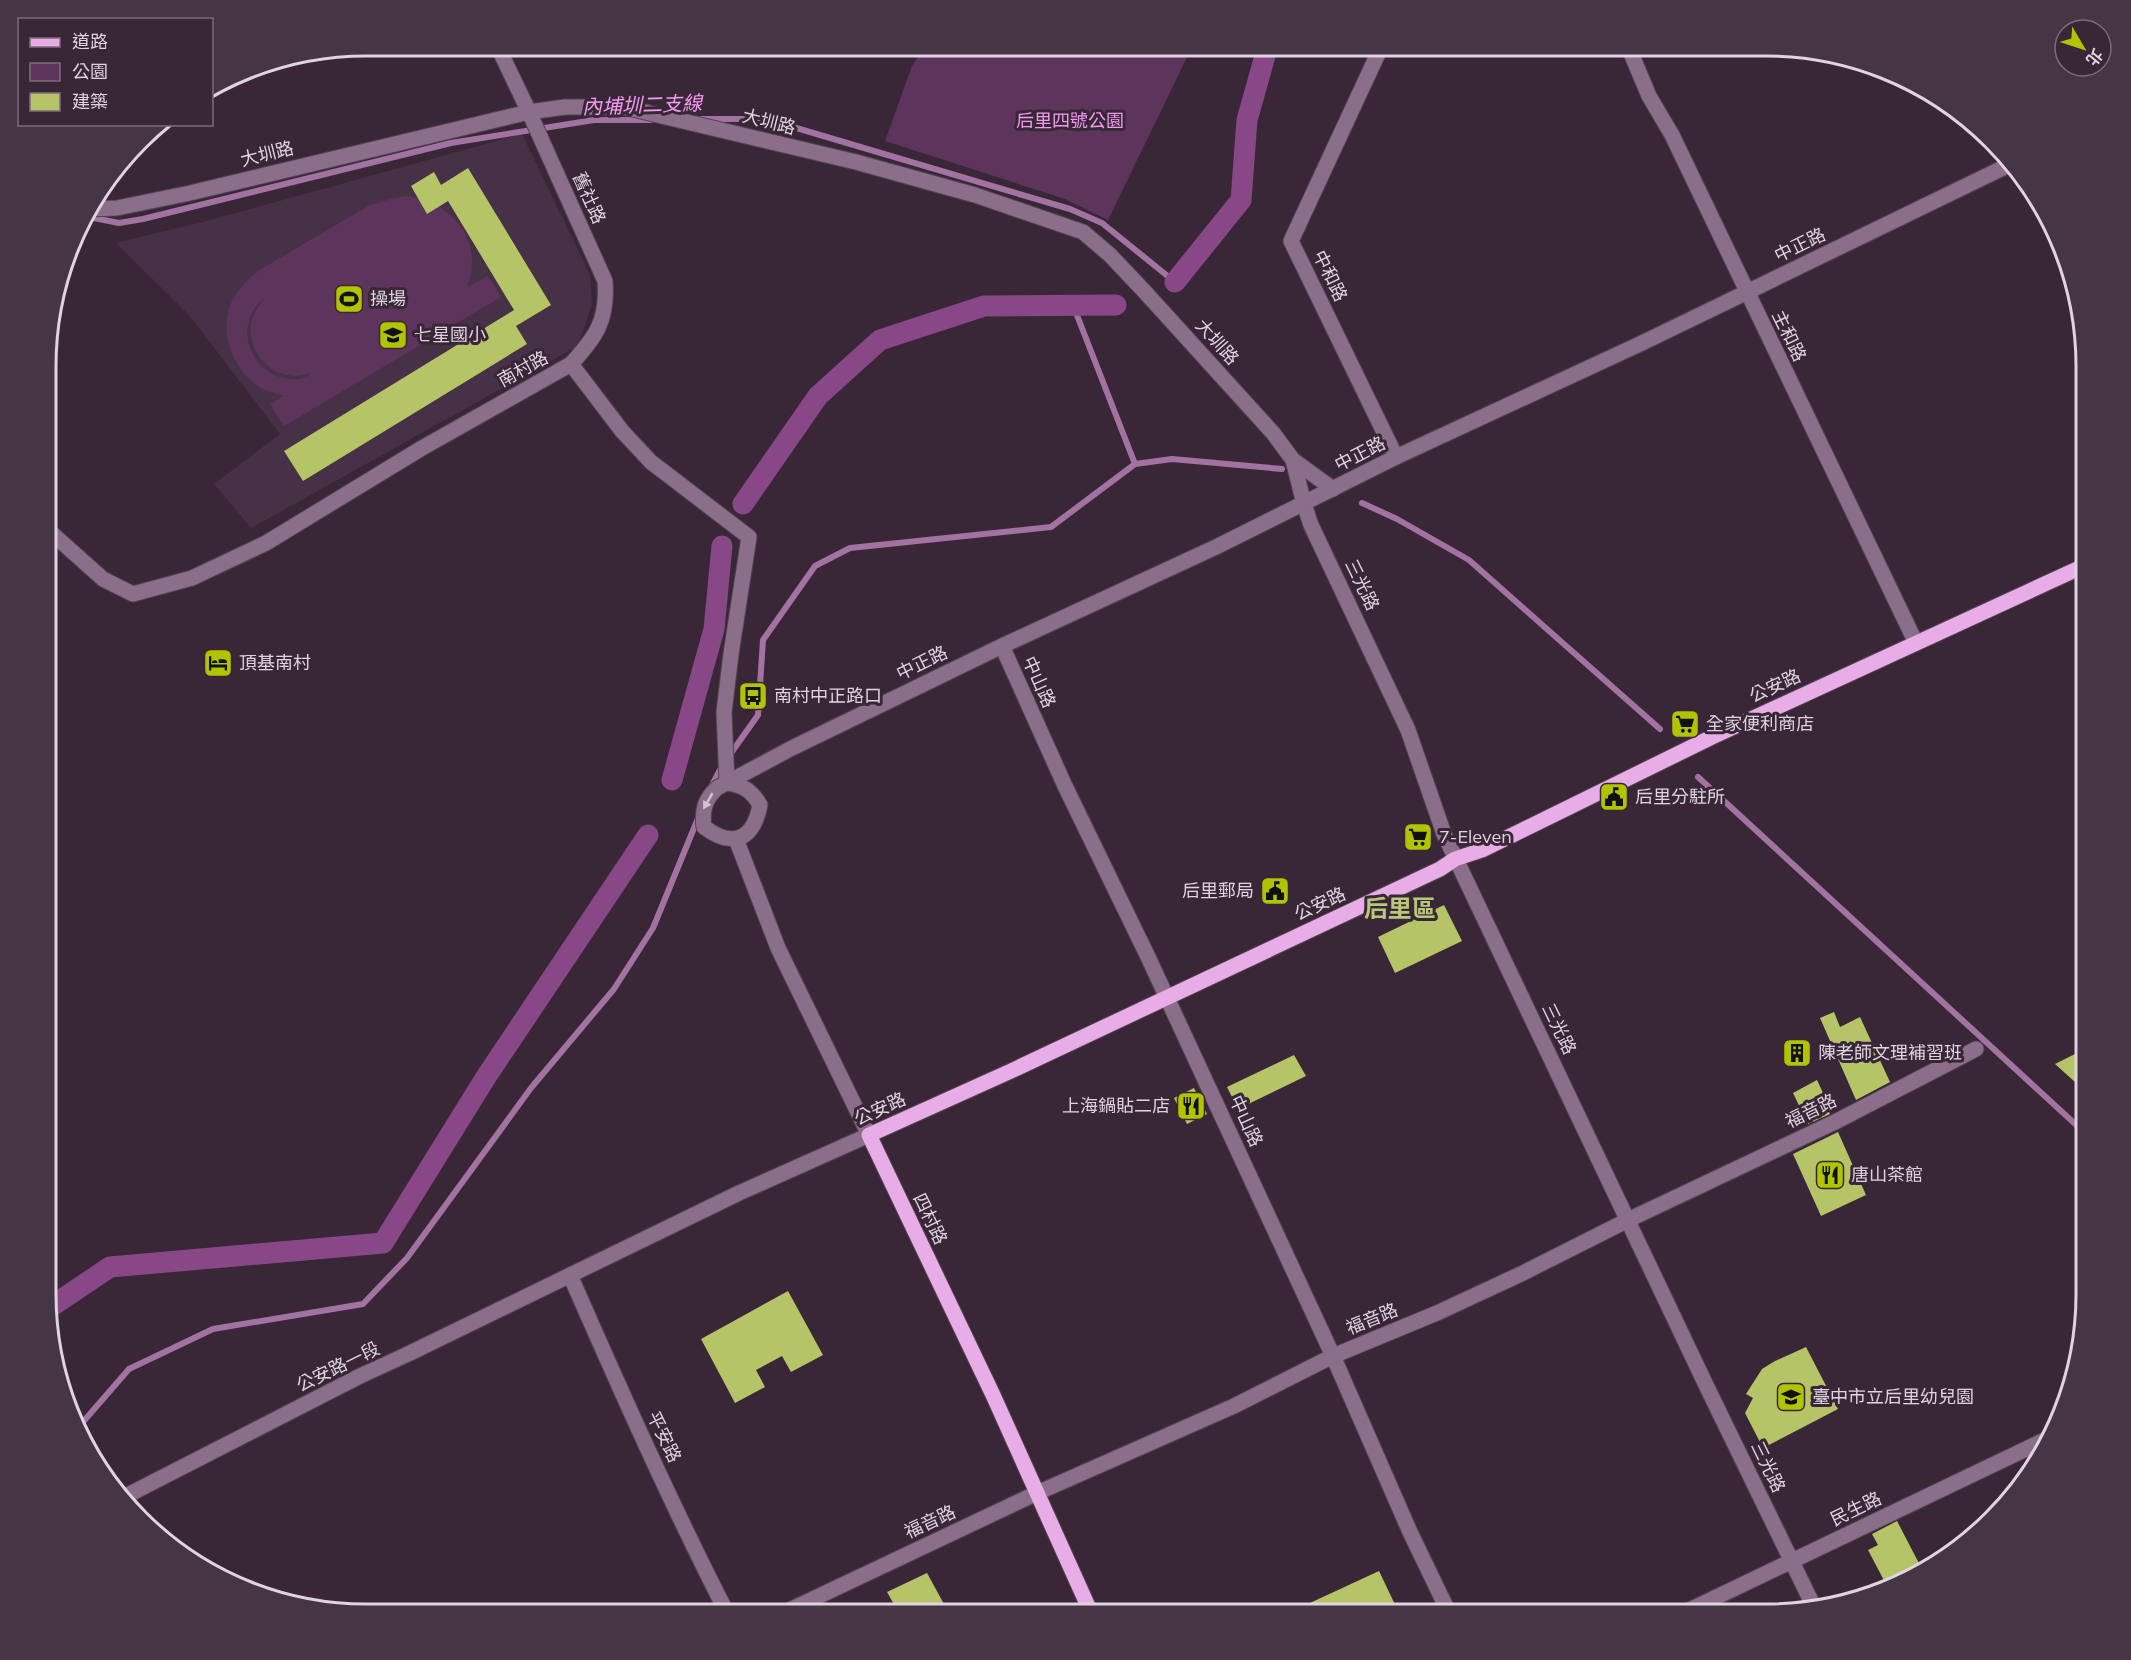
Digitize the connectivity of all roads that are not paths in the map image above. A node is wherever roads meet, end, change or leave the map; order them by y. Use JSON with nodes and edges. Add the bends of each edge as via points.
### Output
{"nodes":[{"id":1,"x":502,"y":56,"type":"edge"},
{"id":2,"x":1377,"y":56,"type":"edge"},
{"id":3,"x":1632,"y":56,"type":"edge"},
{"id":4,"x":529,"y":112,"type":"junction"},
{"id":5,"x":2004,"y":167,"type":"edge"},
{"id":6,"x":98,"y":209,"type":"edge"},
{"id":7,"x":1747,"y":292,"type":"junction"},
{"id":8,"x":571,"y":364,"type":"junction"},
{"id":9,"x":1396,"y":457,"type":"junction"},
{"id":10,"x":1293,"y":460,"type":"junction"},
{"id":11,"x":1333,"y":489,"type":"junction"},
{"id":12,"x":1304,"y":504,"type":"junction"},
{"id":13,"x":56,"y":537,"type":"edge"},
{"id":14,"x":2076,"y":570,"type":"edge"},
{"id":15,"x":1916,"y":643,"type":"junction"},
{"id":16,"x":1002,"y":646,"type":"junction"},
{"id":17,"x":728,"y":783,"type":"junction"},
{"id":18,"x":736,"y":839,"type":"junction"},
{"id":19,"x":1455,"y":859,"type":"junction"},
{"id":20,"x":1166,"y":997,"type":"junction"},
{"id":21,"x":1976,"y":1050,"type":"dead end"},
{"id":22,"x":869,"y":1135,"type":"junction"},
{"id":23,"x":1628,"y":1220,"type":"junction"},
{"id":24,"x":570,"y":1275,"type":"junction"},
{"id":25,"x":1333,"y":1356,"type":"junction"},
{"id":26,"x":2038,"y":1443,"type":"edge"},
{"id":27,"x":1037,"y":1493,"type":"junction"},
{"id":28,"x":129,"y":1495,"type":"edge"},
{"id":29,"x":1793,"y":1561,"type":"junction"},
{"id":30,"x":1811,"y":1601,"type":"edge"},
{"id":31,"x":723,"y":1604,"type":"edge"},
{"id":32,"x":802,"y":1604,"type":"edge"},
{"id":33,"x":1087,"y":1604,"type":"edge"},
{"id":34,"x":1445,"y":1604,"type":"edge"},
{"id":35,"x":1702,"y":1604,"type":"edge"}],
"edges":[{"from":1,"to":4,"type":"street","name":"舊社路"},
{"from":2,"to":9,"type":"street","name":"中和路","via":[[1291,241]]},
{"from":3,"to":7,"type":"street","name":"主和路","via":[[1648,96],[1672,135]]},
{"from":4,"to":6,"type":"street","name":"大圳路","via":[[189,193]]},
{"from":4,"to":8,"type":"street","name":"舊社路","via":[[604,281],[602,322],[591,342]]},
{"from":4,"to":10,"type":"street","name":"大圳路","via":[[565,106],[624,107],[856,162],[975,195],[1083,232],[1145,292]]},
{"from":5,"to":7,"type":"street","name":"中正路"},
{"from":7,"to":9,"type":"street","name":"中正路"},
{"from":7,"to":15,"type":"street","name":"主和路"},
{"from":8,"to":13,"type":"street","name":"南村路","via":[[266,543],[192,578],[133,594],[103,579]]},
{"from":8,"to":17,"type":"street","name":"南村路","via":[[622,432],[651,462],[749,537],[724,712]]},
{"from":9,"to":11,"type":"street","name":"中正路"},
{"from":10,"to":11,"type":"street","name":"大圳路"},
{"from":10,"to":12,"type":"street","name":"三光路"},
{"from":11,"to":12,"type":"street","name":"中正路"},
{"from":12,"to":16,"type":"street","name":"中正路"},
{"from":12,"to":19,"type":"street","name":"三光路","via":[[1408,730]]},
{"from":14,"to":15,"type":"main road","name":"公安路"},
{"from":15,"to":19,"type":"main road","name":"公安路","via":[[1482,850]]},
{"from":16,"to":17,"type":"street","name":"中正路"},
{"from":16,"to":20,"type":"street","name":"中山路"},
{"from":17,"to":18,"type":"street","via":[[742,786],[760,805],[752,829]]},
{"from":17,"to":18,"type":"street","one_way":true,"via":[[708,798],[702,810],[704,827],[720,838]]},
{"from":18,"to":22,"type":"street","name":"四村路","via":[[778,948]]},
{"from":19,"to":20,"type":"main road","name":"公安路"},
{"from":19,"to":23,"type":"street","name":"三光路"},
{"from":20,"to":22,"type":"main road","name":"公安路"},
{"from":20,"to":25,"type":"street","name":"中山路"},
{"from":21,"to":23,"type":"street","name":"福音路"},
{"from":22,"to":24,"type":"street","name":"公安路","via":[[739,1192]]},
{"from":22,"to":27,"type":"main road","name":"四村路"},
{"from":23,"to":25,"type":"street","name":"福音路","via":[[1437,1313]]},
{"from":23,"to":29,"type":"street","name":"三光路"},
{"from":24,"to":28,"type":"street","name":"公安路一段","via":[[360,1376]]},
{"from":24,"to":31,"type":"street","name":"平安路","via":[[644,1442]]},
{"from":25,"to":27,"type":"street","name":"福音路","via":[[1224,1411]]},
{"from":25,"to":34,"type":"street","name":"中山路"},
{"from":26,"to":29,"type":"street","name":"民生路"},
{"from":27,"to":32,"type":"street","name":"福音路"},
{"from":27,"to":33,"type":"main road","name":"四村路"},
{"from":29,"to":30,"type":"street","name":"三光路"},
{"from":29,"to":35,"type":"street","name":"民生路"}]}
